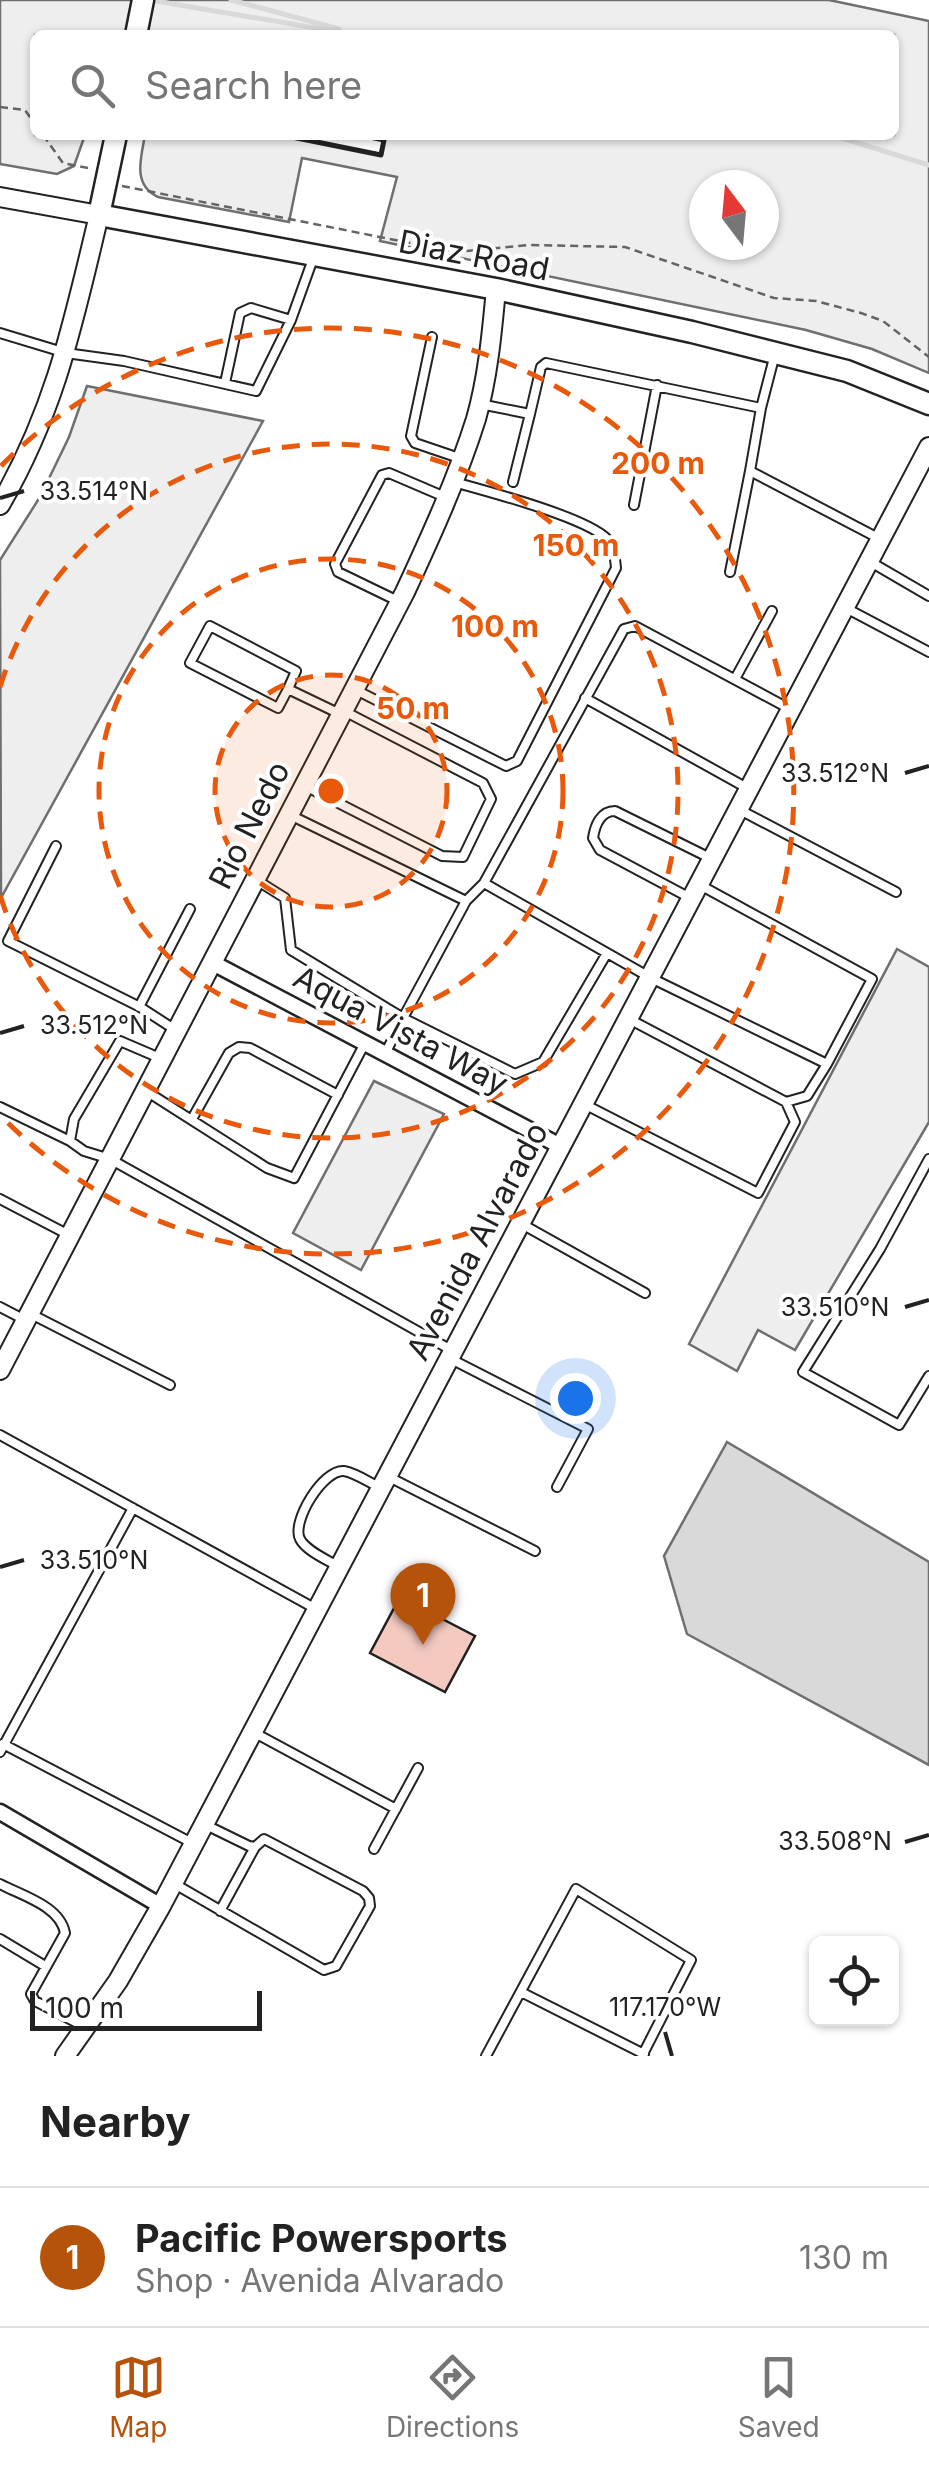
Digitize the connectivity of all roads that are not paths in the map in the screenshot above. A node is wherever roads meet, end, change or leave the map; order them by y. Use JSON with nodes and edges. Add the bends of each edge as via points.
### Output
{"nodes":[{"id":1,"x":143,"y":0,"type":"edge"},
{"id":2,"x":137,"y":30,"type":"edge"},
{"id":3,"x":115,"y":140,"type":"edge"},
{"id":4,"x":0,"y":197,"type":"edge"},
{"id":5,"x":99,"y":215,"type":"junction"},
{"id":6,"x":314,"y":256,"type":"junction"},
{"id":7,"x":496,"y":288,"type":"junction"},
{"id":8,"x":291,"y":320,"type":"junction"},
{"id":9,"x":0,"y":334,"type":"edge"},
{"id":10,"x":432,"y":337,"type":"dead end"},
{"id":11,"x":776,"y":353,"type":"junction"},
{"id":12,"x":66,"y":354,"type":"junction"},
{"id":13,"x":225,"y":383,"type":"junction"},
{"id":14,"x":657,"y":385,"type":"junction"},
{"id":15,"x":479,"y":404,"type":"junction"},
{"id":16,"x":929,"y":404,"type":"edge"},
{"id":17,"x":761,"y":408,"type":"junction"},
{"id":18,"x":530,"y":414,"type":"junction"},
{"id":19,"x":929,"y":447,"type":"edge"},
{"id":20,"x":462,"y":459,"type":"junction"},
{"id":21,"x":750,"y":472,"type":"junction"},
{"id":22,"x":514,"y":482,"type":"dead end"},
{"id":23,"x":451,"y":490,"type":"junction"},
{"id":24,"x":0,"y":505,"type":"edge"},
{"id":25,"x":634,"y":505,"type":"dead end"},
{"id":26,"x":880,"y":539,"type":"junction"},
{"id":27,"x":869,"y":561,"type":"junction"},
{"id":28,"x":730,"y":572,"type":"dead end"},
{"id":29,"x":929,"y":596,"type":"edge"},
{"id":30,"x":400,"y":602,"type":"junction"},
{"id":31,"x":844,"y":608,"type":"junction"},
{"id":32,"x":772,"y":611,"type":"dead end"},
{"id":33,"x":929,"y":652,"type":"edge"},
{"id":34,"x":735,"y":680,"type":"junction"},
{"id":35,"x":354,"y":688,"type":"junction"},
{"id":36,"x":288,"y":689,"type":"junction"},
{"id":37,"x":585,"y":698,"type":"junction"},
{"id":38,"x":791,"y":710,"type":"junction"},
{"id":39,"x":341,"y":712,"type":"junction"},
{"id":40,"x":303,"y":785,"type":"junction"},
{"id":41,"x":749,"y":789,"type":"junction"},
{"id":42,"x":739,"y":810,"type":"junction"},
{"id":43,"x":288,"y":814,"type":"junction"},
{"id":44,"x":56,"y":846,"type":"dead end"},
{"id":45,"x":712,"y":860,"type":"junction"},
{"id":46,"x":255,"y":879,"type":"junction"},
{"id":47,"x":484,"y":883,"type":"junction"},
{"id":48,"x":696,"y":892,"type":"junction"},
{"id":49,"x":896,"y":892,"type":"dead end"},
{"id":50,"x":466,"y":901,"type":"junction"},
{"id":51,"x":190,"y":909,"type":"dead end"},
{"id":52,"x":607,"y":952,"type":"junction"},
{"id":53,"x":213,"y":963,"type":"junction"},
{"id":54,"x":650,"y":978,"type":"junction"},
{"id":55,"x":139,"y":1006,"type":"junction"},
{"id":56,"x":403,"y":1018,"type":"junction"},
{"id":57,"x":629,"y":1020,"type":"junction"},
{"id":58,"x":177,"y":1031,"type":"junction"},
{"id":59,"x":366,"y":1042,"type":"junction"},
{"id":60,"x":386,"y":1052,"type":"junction"},
{"id":61,"x":162,"y":1059,"type":"junction"},
{"id":62,"x":827,"y":1064,"type":"junction"},
{"id":63,"x":146,"y":1091,"type":"junction"},
{"id":64,"x":338,"y":1095,"type":"junction"},
{"id":65,"x":786,"y":1102,"type":"junction"},
{"id":66,"x":584,"y":1104,"type":"junction"},
{"id":67,"x":0,"y":1107,"type":"edge"},
{"id":68,"x":192,"y":1120,"type":"junction"},
{"id":69,"x":70,"y":1141,"type":"junction"},
{"id":70,"x":562,"y":1147,"type":"junction"},
{"id":71,"x":110,"y":1159,"type":"junction"},
{"id":72,"x":929,"y":1159,"type":"edge"},
{"id":73,"x":0,"y":1200,"type":"edge"},
{"id":74,"x":520,"y":1223,"type":"junction"},
{"id":75,"x":69,"y":1236,"type":"junction"},
{"id":76,"x":645,"y":1293,"type":"dead end"},
{"id":77,"x":0,"y":1307,"type":"edge"},
{"id":78,"x":27,"y":1316,"type":"junction"},
{"id":79,"x":451,"y":1354,"type":"junction"},
{"id":80,"x":0,"y":1370,"type":"edge"},
{"id":81,"x":929,"y":1376,"type":"edge"},
{"id":82,"x":170,"y":1385,"type":"dead end"},
{"id":83,"x":0,"y":1435,"type":"edge"},
{"id":84,"x":384,"y":1482,"type":"junction"},
{"id":85,"x":558,"y":1487,"type":"dead end"},
{"id":86,"x":133,"y":1508,"type":"junction"},
{"id":87,"x":536,"y":1551,"type":"dead end"},
{"id":88,"x":340,"y":1567,"type":"junction"},
{"id":89,"x":317,"y":1610,"type":"junction"},
{"id":90,"x":253,"y":1732,"type":"junction"},
{"id":91,"x":1,"y":1746,"type":"edge"},
{"id":92,"x":418,"y":1768,"type":"dead end"},
{"id":93,"x":396,"y":1809,"type":"junction"},
{"id":94,"x":0,"y":1812,"type":"edge"},
{"id":95,"x":204,"y":1824,"type":"junction"},
{"id":96,"x":194,"y":1844,"type":"junction"},
{"id":97,"x":254,"y":1846,"type":"junction"},
{"id":98,"x":374,"y":1849,"type":"dead end"},
{"id":99,"x":174,"y":1883,"type":"junction"},
{"id":100,"x":0,"y":1884,"type":"edge"},
{"id":101,"x":162,"y":1906,"type":"junction"},
{"id":102,"x":220,"y":1911,"type":"junction"},
{"id":103,"x":0,"y":1939,"type":"edge"},
{"id":104,"x":45,"y":1966,"type":"junction"},
{"id":105,"x":521,"y":1992,"type":"junction"},
{"id":106,"x":87,"y":2028,"type":"junction"},
{"id":107,"x":644,"y":2055,"type":"edge"},
{"id":108,"x":66,"y":2056,"type":"edge"},
{"id":109,"x":486,"y":2056,"type":"edge"}],
"edges":[{"from":1,"to":2,"type":"main road"},
{"from":3,"to":5,"type":"main road"},
{"from":4,"to":5,"type":"street","name":"Diaz Road"},
{"from":5,"to":6,"type":"main road","name":"Diaz Road"},
{"from":5,"to":12,"type":"street"},
{"from":6,"to":7,"type":"main road","name":"Diaz Road"},
{"from":6,"to":8,"type":"lane"},
{"from":7,"to":11,"type":"main road","name":"Diaz Road"},
{"from":7,"to":15,"type":"street","name":"Rio Nedo"},
{"from":8,"to":13,"type":"lane","via":[[256,391]]},
{"from":8,"to":13,"type":"lane","via":[[251,308],[240,313]]},
{"from":9,"to":12,"type":"lane"},
{"from":10,"to":20,"type":"lane","via":[[411,436]]},
{"from":11,"to":16,"type":"main road","name":"Diaz Road","via":[[847,371]]},
{"from":11,"to":17,"type":"lane"},
{"from":12,"to":13,"type":"lane"},
{"from":12,"to":24,"type":"street","via":[[37,436]]},
{"from":14,"to":17,"type":"lane"},
{"from":14,"to":18,"type":"lane","via":[[546,363]]},
{"from":14,"to":25,"type":"lane"},
{"from":15,"to":18,"type":"lane"},
{"from":15,"to":20,"type":"street","name":"Rio Nedo"},
{"from":17,"to":21,"type":"lane"},
{"from":18,"to":22,"type":"lane"},
{"from":19,"to":26,"type":"street","name":"Avenida Alvarado"},
{"from":20,"to":23,"type":"street","name":"Rio Nedo"},
{"from":21,"to":26,"type":"lane"},
{"from":21,"to":28,"type":"lane"},
{"from":23,"to":30,"type":"street","name":"Rio Nedo"},
{"from":23,"to":30,"type":"lane","via":[[382,475],[335,564],[338,572]]},
{"from":23,"to":35,"type":"lane","via":[[528,503],[598,532],[615,553],[616,568],[517,761],[506,766]]},
{"from":26,"to":27,"type":"street","name":"Avenida Alvarado"},
{"from":27,"to":29,"type":"lane"},
{"from":27,"to":31,"type":"street","name":"Avenida Alvarado"},
{"from":30,"to":35,"type":"street","name":"Rio Nedo"},
{"from":31,"to":33,"type":"lane"},
{"from":31,"to":38,"type":"street","name":"Avenida Alvarado"},
{"from":32,"to":34,"type":"lane"},
{"from":34,"to":37,"type":"lane","via":[[635,626],[621,632]]},
{"from":34,"to":38,"type":"lane"},
{"from":35,"to":39,"type":"street","name":"Rio Nedo"},
{"from":36,"to":36,"type":"lane","via":[[278,708],[190,663],[210,626],[296,671]]},
{"from":36,"to":39,"type":"lane"},
{"from":37,"to":41,"type":"lane"},
{"from":37,"to":47,"type":"lane"},
{"from":38,"to":41,"type":"street","name":"Avenida Alvarado"},
{"from":39,"to":40,"type":"street","name":"Rio Nedo"},
{"from":39,"to":40,"type":"lane","via":[[483,783],[491,799],[463,856],[442,856]]},
{"from":40,"to":43,"type":"street","name":"Rio Nedo"},
{"from":41,"to":42,"type":"street","name":"Avenida Alvarado"},
{"from":42,"to":45,"type":"street","name":"Avenida Alvarado"},
{"from":42,"to":49,"type":"lane"},
{"from":43,"to":46,"type":"street","name":"Rio Nedo"},
{"from":43,"to":50,"type":"lane"},
{"from":44,"to":55,"type":"lane","via":[[8,941]]},
{"from":45,"to":48,"type":"street","name":"Avenida Alvarado"},
{"from":45,"to":48,"type":"lane","via":[[615,811],[602,817],[593,838],[600,850]]},
{"from":46,"to":53,"type":"street","name":"Rio Nedo"},
{"from":46,"to":56,"type":"lane","via":[[285,898],[290,950]]},
{"from":47,"to":50,"type":"lane"},
{"from":47,"to":52,"type":"lane"},
{"from":48,"to":54,"type":"street","name":"Avenida Alvarado"},
{"from":48,"to":62,"type":"lane","via":[[872,979]]},
{"from":50,"to":56,"type":"lane"},
{"from":51,"to":55,"type":"lane"},
{"from":52,"to":54,"type":"lane"},
{"from":52,"to":56,"type":"lane","via":[[543,1062],[516,1074]]},
{"from":53,"to":58,"type":"street","name":"Rio Nedo"},
{"from":53,"to":59,"type":"street","name":"Aqua Vista Way"},
{"from":54,"to":57,"type":"street","name":"Avenida Alvarado"},
{"from":54,"to":62,"type":"lane"},
{"from":55,"to":58,"type":"lane"},
{"from":56,"to":60,"type":"lane"},
{"from":57,"to":65,"type":"lane"},
{"from":57,"to":66,"type":"street","name":"Avenida Alvarado"},
{"from":58,"to":61,"type":"street","name":"Rio Nedo"},
{"from":59,"to":60,"type":"street","name":"Aqua Vista Way"},
{"from":59,"to":64,"type":"lane"},
{"from":60,"to":70,"type":"street","name":"Aqua Vista Way"},
{"from":61,"to":63,"type":"street","name":"Rio Nedo"},
{"from":61,"to":69,"type":"lane","via":[[120,1041],[74,1119]]},
{"from":62,"to":65,"type":"lane","via":[[808,1096]]},
{"from":63,"to":68,"type":"lane"},
{"from":63,"to":71,"type":"street","name":"Rio Nedo"},
{"from":64,"to":68,"type":"lane","via":[[239,1048],[229,1053]]},
{"from":64,"to":68,"type":"lane","via":[[294,1178]]},
{"from":65,"to":66,"type":"lane","via":[[795,1122],[758,1192]]},
{"from":66,"to":70,"type":"street","name":"Avenida Alvarado"},
{"from":67,"to":69,"type":"lane"},
{"from":69,"to":71,"type":"lane"},
{"from":70,"to":74,"type":"street","name":"Avenida Alvarado"},
{"from":71,"to":75,"type":"street","name":"Rio Nedo"},
{"from":71,"to":79,"type":"lane"},
{"from":72,"to":81,"type":"lane","via":[[803,1372],[898,1425]]},
{"from":73,"to":75,"type":"lane"},
{"from":74,"to":76,"type":"lane"},
{"from":74,"to":79,"type":"street","name":"Avenida Alvarado"},
{"from":75,"to":78,"type":"street","name":"Rio Nedo"},
{"from":77,"to":78,"type":"lane"},
{"from":78,"to":80,"type":"street","name":"Rio Nedo"},
{"from":78,"to":82,"type":"lane"},
{"from":79,"to":84,"type":"street","name":"Avenida Alvarado"},
{"from":79,"to":85,"type":"lane","via":[[588,1430]]},
{"from":83,"to":86,"type":"lane"},
{"from":84,"to":87,"type":"lane"},
{"from":84,"to":88,"type":"street","name":"Avenida Alvarado"},
{"from":84,"to":88,"type":"lane","via":[[345,1471],[320,1481],[298,1526],[299,1538]]},
{"from":86,"to":89,"type":"lane"},
{"from":86,"to":91,"type":"lane"},
{"from":88,"to":89,"type":"street","name":"Avenida Alvarado"},
{"from":89,"to":90,"type":"street","name":"Avenida Alvarado"},
{"from":90,"to":93,"type":"lane"},
{"from":90,"to":95,"type":"street","name":"Avenida Alvarado"},
{"from":91,"to":96,"type":"lane"},
{"from":92,"to":93,"type":"lane"},
{"from":93,"to":98,"type":"lane"},
{"from":94,"to":101,"type":"street"},
{"from":95,"to":96,"type":"street","name":"Avenida Alvarado"},
{"from":95,"to":97,"type":"lane"},
{"from":96,"to":99,"type":"street","name":"Avenida Alvarado"},
{"from":97,"to":102,"type":"lane"},
{"from":97,"to":102,"type":"lane","via":[[264,1839],[362,1891],[370,1906],[336,1966],[324,1970]]},
{"from":99,"to":101,"type":"street","name":"Avenida Alvarado"},
{"from":99,"to":102,"type":"lane"},
{"from":100,"to":104,"type":"lane","via":[[63,1921],[66,1933]]},
{"from":101,"to":106,"type":"street","name":"Avenida Alvarado"},
{"from":103,"to":104,"type":"lane"},
{"from":104,"to":106,"type":"lane","via":[[32,1988],[34,2001]]},
{"from":105,"to":107,"type":"lane"},
{"from":105,"to":107,"type":"lane","via":[[576,1889],[691,1960]]},
{"from":105,"to":109,"type":"lane"},
{"from":106,"to":108,"type":"street","name":"Avenida Alvarado"}]}
